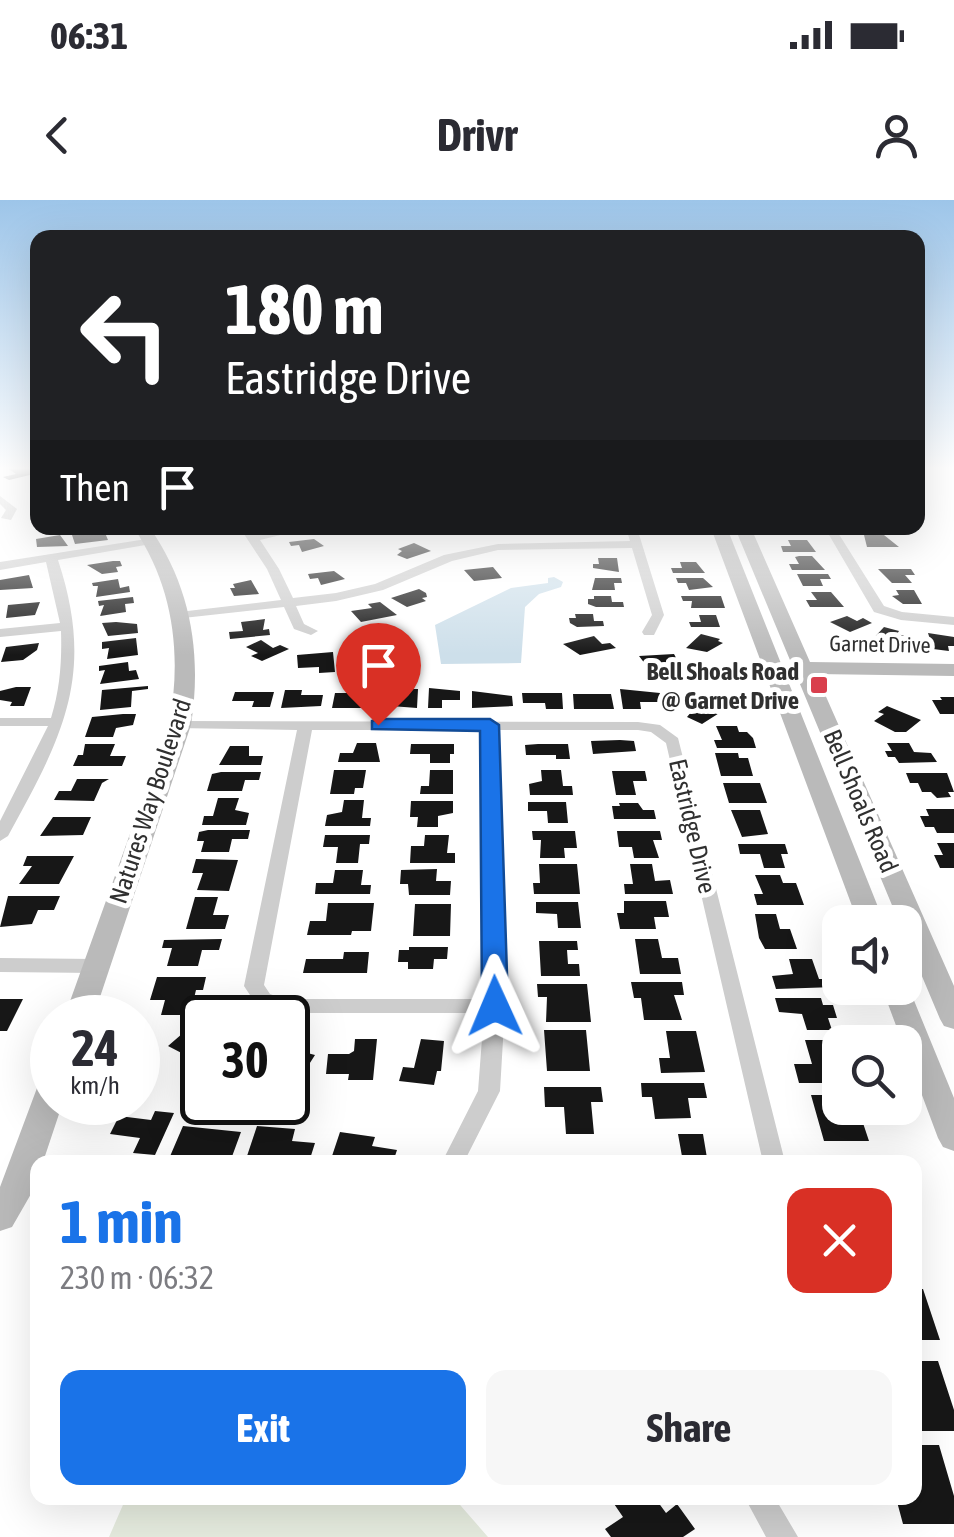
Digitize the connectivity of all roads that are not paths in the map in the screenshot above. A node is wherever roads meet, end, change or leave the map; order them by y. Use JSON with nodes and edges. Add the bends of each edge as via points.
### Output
{"nodes":[{"id":1,"x":143,"y":535,"type":"edge"},
{"id":2,"x":148,"y":535,"type":"edge"},
{"id":3,"x":251,"y":535,"type":"edge"},
{"id":4,"x":633,"y":535,"type":"edge"},
{"id":5,"x":722,"y":535,"type":"edge"},
{"id":6,"x":746,"y":535,"type":"edge"},
{"id":7,"x":834,"y":535,"type":"edge"},
{"id":8,"x":635,"y":544,"type":"junction"},
{"id":9,"x":51,"y":558,"type":"junction"},
{"id":10,"x":0,"y":566,"type":"edge"},
{"id":11,"x":288,"y":603,"type":"junction"},
{"id":12,"x":179,"y":616,"type":"junction"},
{"id":13,"x":954,"y":621,"type":"edge"},
{"id":14,"x":66,"y":626,"type":"junction"},
{"id":15,"x":311,"y":630,"type":"dead end"},
{"id":16,"x":649,"y":632,"type":"dead end"},
{"id":17,"x":0,"y":633,"type":"edge"},
{"id":18,"x":954,"y":670,"type":"edge"},
{"id":19,"x":806,"y":673,"type":"junction"},
{"id":20,"x":954,"y":678,"type":"edge"},
{"id":21,"x":0,"y":722,"type":"edge"},
{"id":22,"x":56,"y":722,"type":"junction"},
{"id":23,"x":180,"y":725,"type":"junction"},
{"id":24,"x":304,"y":725,"type":"junction"},
{"id":25,"x":490,"y":725,"type":"junction"},
{"id":26,"x":2,"y":829,"type":"edge"},
{"id":27,"x":864,"y":905,"type":"edge"},
{"id":28,"x":0,"y":965,"type":"edge"},
{"id":29,"x":96,"y":966,"type":"junction"},
{"id":30,"x":86,"y":995,"type":"edge"},
{"id":31,"x":903,"y":1005,"type":"edge"},
{"id":32,"x":495,"y":1006,"type":"junction"},
{"id":33,"x":954,"y":1019,"type":"edge"},
{"id":34,"x":43,"y":1125,"type":"edge"},
{"id":35,"x":954,"y":1138,"type":"edge"},
{"id":36,"x":36,"y":1155,"type":"edge"},
{"id":37,"x":457,"y":1155,"type":"edge"},
{"id":38,"x":772,"y":1155,"type":"edge"},
{"id":39,"x":28,"y":1188,"type":"edge"},
{"id":40,"x":0,"y":1218,"type":"edge"},
{"id":41,"x":763,"y":1505,"type":"edge"},
{"id":42,"x":783,"y":1537,"type":"edge"}],
"edges":[{"from":1,"to":9,"type":"street"},
{"from":2,"to":12,"type":"main road","name":"Natures Way Boulevard","via":[[170,578]]},
{"from":3,"to":11,"type":"street"},
{"from":4,"to":8,"type":"street"},
{"from":5,"to":27,"type":"main road","name":"Bell Shoals Road"},
{"from":6,"to":19,"type":"main road","name":"Bell Shoals Road"},
{"from":7,"to":13,"type":"street","via":[[879,608]]},
{"from":8,"to":11,"type":"street","via":[[498,548],[448,558],[379,587]]},
{"from":8,"to":16,"type":"street","via":[[658,615]]},
{"from":9,"to":10,"type":"street"},
{"from":9,"to":14,"type":"street"},
{"from":11,"to":12,"type":"street"},
{"from":11,"to":15,"type":"street","via":[[299,626]]},
{"from":12,"to":23,"type":"main road","name":"Natures Way Boulevard","via":[[186,696]]},
{"from":14,"to":17,"type":"street"},
{"from":14,"to":22,"type":"street","via":[[64,701]]},
{"from":18,"to":19,"type":"main road","name":"Garnet Drive"},
{"from":19,"to":20,"type":"main road","name":"Garnet Drive"},
{"from":19,"to":33,"type":"main road","name":"Bell Shoals Road"},
{"from":21,"to":22,"type":"street"},
{"from":22,"to":26,"type":"street"},
{"from":23,"to":24,"type":"street","name":"Eastridge Drive"},
{"from":23,"to":29,"type":"main road","name":"Natures Way Boulevard"},
{"from":24,"to":25,"type":"street","name":"Eastridge Drive"},
{"from":24,"to":32,"type":"street","via":[[254,986],[263,999],[284,1006]]},
{"from":25,"to":32,"type":"street"},
{"from":25,"to":38,"type":"street","name":"Eastridge Drive","via":[[638,726],[673,740]]},
{"from":28,"to":29,"type":"street"},
{"from":29,"to":30,"type":"main road","name":"Natures Way Boulevard"},
{"from":31,"to":35,"type":"main road"},
{"from":32,"to":37,"type":"street","via":[[489,1091]]},
{"from":34,"to":36,"type":"main road"},
{"from":39,"to":40,"type":"main road"},
{"from":41,"to":42,"type":"street"}]}
